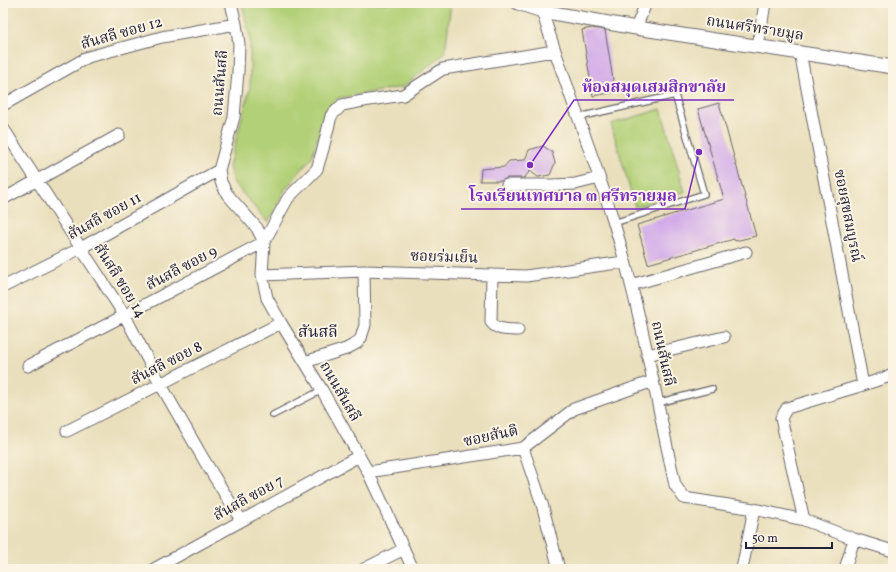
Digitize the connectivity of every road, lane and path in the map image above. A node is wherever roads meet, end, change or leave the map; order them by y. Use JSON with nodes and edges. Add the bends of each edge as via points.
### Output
{"nodes":[{"id":1,"x":231,"y":3,"type":"edge"},
{"id":2,"x":518,"y":3,"type":"edge"},
{"id":3,"x":646,"y":3,"type":"edge"},
{"id":4,"x":765,"y":3,"type":"edge"},
{"id":5,"x":542,"y":11,"type":"junction"},
{"id":6,"x":236,"y":24,"type":"junction"},
{"id":7,"x":636,"y":28,"type":"junction"},
{"id":8,"x":758,"y":46,"type":"junction"},
{"id":9,"x":554,"y":51,"type":"junction"},
{"id":10,"x":800,"y":52,"type":"junction"},
{"id":11,"x":893,"y":67,"type":"edge"},
{"id":12,"x":3,"y":105,"type":"edge"},
{"id":13,"x":579,"y":117,"type":"junction"},
{"id":14,"x":3,"y":128,"type":"edge"},
{"id":15,"x":119,"y":135,"type":"dead end"},
{"id":16,"x":219,"y":170,"type":"junction"},
{"id":17,"x":599,"y":178,"type":"junction"},
{"id":18,"x":38,"y":181,"type":"junction"},
{"id":19,"x":508,"y":185,"type":"dead end"},
{"id":20,"x":3,"y":199,"type":"edge"},
{"id":21,"x":614,"y":223,"type":"junction"},
{"id":22,"x":264,"y":242,"type":"junction"},
{"id":23,"x":80,"y":248,"type":"junction"},
{"id":24,"x":746,"y":252,"type":"dead end"},
{"id":25,"x":624,"y":262,"type":"junction"},
{"id":26,"x":364,"y":271,"type":"junction"},
{"id":27,"x":262,"y":275,"type":"junction"},
{"id":28,"x":492,"y":275,"type":"junction"},
{"id":29,"x":631,"y":284,"type":"junction"},
{"id":30,"x":3,"y":287,"type":"edge"},
{"id":31,"x":125,"y":316,"type":"junction"},
{"id":32,"x":281,"y":323,"type":"junction"},
{"id":33,"x":518,"y":330,"type":"dead end"},
{"id":34,"x":724,"y":337,"type":"dead end"},
{"id":35,"x":647,"y":355,"type":"junction"},
{"id":36,"x":305,"y":362,"type":"junction"},
{"id":37,"x":28,"y":366,"type":"dead end"},
{"id":38,"x":893,"y":375,"type":"edge"},
{"id":39,"x":652,"y":381,"type":"junction"},
{"id":40,"x":161,"y":385,"type":"junction"},
{"id":41,"x":864,"y":386,"type":"junction"},
{"id":42,"x":712,"y":389,"type":"dead end"},
{"id":43,"x":322,"y":390,"type":"junction"},
{"id":44,"x":657,"y":403,"type":"junction"},
{"id":45,"x":273,"y":415,"type":"dead end"},
{"id":46,"x":67,"y":431,"type":"dead end"},
{"id":47,"x":523,"y":448,"type":"junction"},
{"id":48,"x":359,"y":456,"type":"junction"},
{"id":49,"x":368,"y":472,"type":"junction"},
{"id":50,"x":754,"y":509,"type":"junction"},
{"id":51,"x":241,"y":520,"type":"junction"},
{"id":52,"x":804,"y":520,"type":"junction"},
{"id":53,"x":854,"y":539,"type":"junction"},
{"id":54,"x":404,"y":549,"type":"junction"},
{"id":55,"x":893,"y":551,"type":"edge"},
{"id":56,"x":154,"y":569,"type":"edge"},
{"id":57,"x":364,"y":569,"type":"edge"},
{"id":58,"x":414,"y":569,"type":"edge"},
{"id":59,"x":559,"y":569,"type":"edge"},
{"id":60,"x":742,"y":569,"type":"edge"},
{"id":61,"x":845,"y":569,"type":"edge"}],
"edges":[{"from":1,"to":6,"type":"street","name":"ถนนสันสลี"},
{"from":2,"to":5,"type":"street","name":"ถนนศรีทรายมูล"},
{"from":3,"to":7,"type":"street"},
{"from":4,"to":8,"type":"street"},
{"from":5,"to":7,"type":"street","name":"ถนนศรีทรายมูล"},
{"from":5,"to":9,"type":"street","name":"ถนนสันสลี"},
{"from":6,"to":12,"type":"street","name":"สันสลี ซอย 12","via":[[162,37],[88,57]]},
{"from":6,"to":16,"type":"street","name":"ถนนสันสลี","via":[[239,44],[234,117]]},
{"from":7,"to":8,"type":"street","name":"ถนนศรีทรายมูล"},
{"from":8,"to":10,"type":"street","name":"ถนนศรีทรายมูล"},
{"from":9,"to":13,"type":"street","name":"ถนนสันสลี"},
{"from":9,"to":22,"type":"street","via":[[443,69],[403,95],[342,105],[331,116],[316,169],[288,198]]},
{"from":10,"to":11,"type":"street","name":"ถนนศรีทรายมูล"},
{"from":10,"to":41,"type":"street","name":"ซอยสุขสมบูรณ์"},
{"from":13,"to":17,"type":"street","name":"ถนนสันสลี"},
{"from":13,"to":21,"type":"lane","via":[[675,96],[704,194]]},
{"from":14,"to":18,"type":"street","name":"สันสลี ซอย 14"},
{"from":15,"to":18,"type":"street"},
{"from":16,"to":22,"type":"street","via":[[227,194],[257,228]]},
{"from":16,"to":23,"type":"street","name":"สันสลี ซอย 11"},
{"from":17,"to":19,"type":"street","via":[[575,184]]},
{"from":17,"to":21,"type":"street","name":"ถนนสันสลี"},
{"from":18,"to":20,"type":"street"},
{"from":18,"to":23,"type":"street","name":"สันสลี ซอย 14"},
{"from":21,"to":25,"type":"street","name":"ถนนสันสลี"},
{"from":22,"to":27,"type":"street","name":"ถนนสันสลี"},
{"from":22,"to":31,"type":"street","name":"สันสลี ซอย 9"},
{"from":23,"to":30,"type":"street","name":"สันสลี ซอย 11"},
{"from":23,"to":31,"type":"street","name":"สันสลี ซอย 14"},
{"from":24,"to":29,"type":"street"},
{"from":25,"to":28,"type":"street","name":"ซอยร่มเย็น","via":[[526,276]]},
{"from":25,"to":29,"type":"street","name":"ถนนสันสลี"},
{"from":26,"to":27,"type":"street","name":"ซอยร่มเย็น"},
{"from":26,"to":28,"type":"street","name":"ซอยร่มเย็น"},
{"from":26,"to":36,"type":"street","via":[[365,325],[361,338],[352,347]]},
{"from":27,"to":32,"type":"street","name":"ถนนสันสลี","via":[[267,298]]},
{"from":28,"to":33,"type":"street","via":[[491,322],[500,328]]},
{"from":29,"to":35,"type":"street","name":"ถนนสันสลี"},
{"from":31,"to":37,"type":"street","name":"สันสลี ซอย 9"},
{"from":31,"to":40,"type":"street","name":"สันสลี ซอย 14"},
{"from":32,"to":36,"type":"street","name":"ถนนสันสลี"},
{"from":32,"to":40,"type":"street","name":"สันสลี ซอย 8"},
{"from":34,"to":35,"type":"street"},
{"from":35,"to":39,"type":"street","name":"ถนนสันสลี"},
{"from":36,"to":43,"type":"street","name":"ถนนสันสลี"},
{"from":38,"to":41,"type":"street"},
{"from":39,"to":44,"type":"street","name":"ถนนสันสลี"},
{"from":39,"to":47,"type":"street","name":"ซอยสันติ","via":[[574,409]]},
{"from":40,"to":46,"type":"street","name":"สันสลี ซอย 8"},
{"from":40,"to":51,"type":"street","name":"สันสลี ซอย 14"},
{"from":41,"to":52,"type":"street","via":[[787,408],[781,418]]},
{"from":42,"to":44,"type":"lane"},
{"from":43,"to":45,"type":"lane"},
{"from":43,"to":48,"type":"street","name":"ถนนสันสลี"},
{"from":44,"to":50,"type":"street","name":"ถนนสันสลี","via":[[675,485],[684,498]]},
{"from":47,"to":49,"type":"street","name":"ซอยสันติ"},
{"from":47,"to":59,"type":"street","via":[[542,504]]},
{"from":48,"to":49,"type":"street","name":"ถนนสันสลี"},
{"from":48,"to":51,"type":"street","name":"สันสลี ซอย 7"},
{"from":49,"to":54,"type":"street","name":"ถนนสันสลี"},
{"from":50,"to":52,"type":"street","name":"ถนนสันสลี"},
{"from":50,"to":60,"type":"street"},
{"from":51,"to":56,"type":"street","name":"สันสลี ซอย 7"},
{"from":52,"to":53,"type":"street","name":"ถนนสันสลี"},
{"from":53,"to":55,"type":"street","name":"ถนนสันสลี"},
{"from":53,"to":61,"type":"street"},
{"from":54,"to":57,"type":"street"},
{"from":54,"to":58,"type":"street","name":"ถนนสันสลี"}]}
